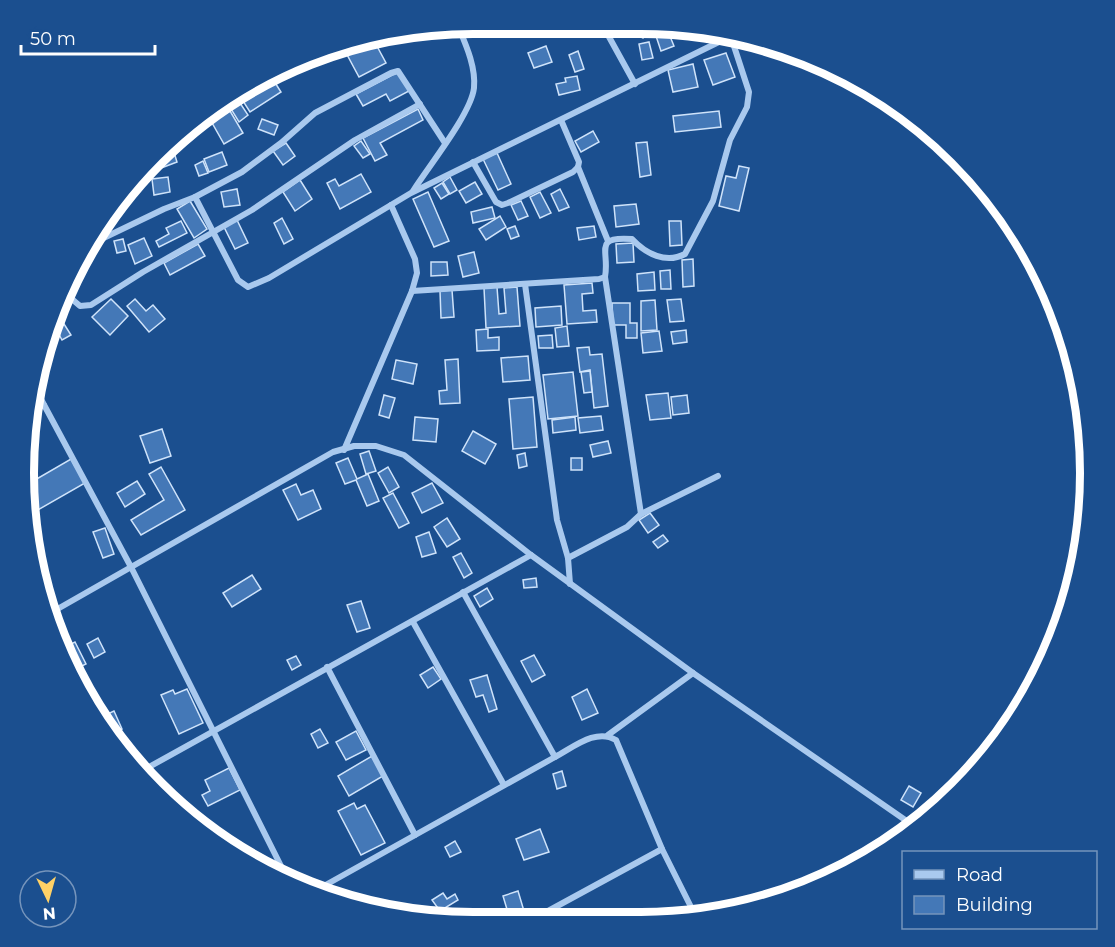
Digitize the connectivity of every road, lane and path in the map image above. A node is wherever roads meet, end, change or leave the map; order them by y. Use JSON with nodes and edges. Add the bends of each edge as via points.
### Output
{"nodes":[{"id":1,"x":461,"y":34,"type":"edge"},
{"id":2,"x":607,"y":34,"type":"edge"},
{"id":3,"x":720,"y":42,"type":"edge"},
{"id":4,"x":732,"y":44,"type":"edge"},
{"id":5,"x":635,"y":84,"type":"junction"},
{"id":6,"x":420,"y":104,"type":"junction"},
{"id":7,"x":561,"y":120,"type":"junction"},
{"id":8,"x":445,"y":143,"type":"junction"},
{"id":9,"x":473,"y":162,"type":"junction"},
{"id":10,"x":578,"y":167,"type":"junction"},
{"id":11,"x":411,"y":193,"type":"junction"},
{"id":12,"x":195,"y":197,"type":"junction"},
{"id":13,"x":391,"y":205,"type":"junction"},
{"id":14,"x":213,"y":232,"type":"junction"},
{"id":15,"x":103,"y":238,"type":"edge"},
{"id":16,"x":608,"y":242,"type":"junction"},
{"id":17,"x":605,"y":277,"type":"junction"},
{"id":18,"x":525,"y":284,"type":"junction"},
{"id":19,"x":412,"y":291,"type":"junction"},
{"id":20,"x":72,"y":298,"type":"edge"},
{"id":21,"x":41,"y":399,"type":"edge"},
{"id":22,"x":44,"y":405,"type":"junction"},
{"id":23,"x":40,"y":407,"type":"edge"},
{"id":24,"x":344,"y":450,"type":"junction"},
{"id":25,"x":718,"y":476,"type":"dead end"},
{"id":26,"x":641,"y":514,"type":"junction"},
{"id":27,"x":531,"y":555,"type":"junction"},
{"id":28,"x":568,"y":558,"type":"junction"},
{"id":29,"x":131,"y":567,"type":"junction"},
{"id":30,"x":570,"y":584,"type":"junction"},
{"id":31,"x":464,"y":592,"type":"junction"},
{"id":32,"x":56,"y":610,"type":"edge"},
{"id":33,"x":412,"y":622,"type":"junction"},
{"id":34,"x":327,"y":667,"type":"junction"},
{"id":35,"x":693,"y":673,"type":"junction"},
{"id":36,"x":214,"y":730,"type":"junction"},
{"id":37,"x":608,"y":735,"type":"junction"},
{"id":38,"x":555,"y":757,"type":"junction"},
{"id":39,"x":148,"y":768,"type":"edge"},
{"id":40,"x":504,"y":785,"type":"junction"},
{"id":41,"x":909,"y":822,"type":"edge"},
{"id":42,"x":415,"y":835,"type":"junction"},
{"id":43,"x":662,"y":849,"type":"junction"},
{"id":44,"x":282,"y":868,"type":"edge"},
{"id":45,"x":324,"y":886,"type":"edge"},
{"id":46,"x":692,"y":910,"type":"edge"},
{"id":47,"x":546,"y":912,"type":"edge"}],
"edges":[{"from":1,"to":8,"type":"street","via":[[470,55],[474,87],[470,105]]},
{"from":2,"to":5,"type":"street"},
{"from":3,"to":5,"type":"street"},
{"from":4,"to":16,"type":"street","via":[[749,92],[747,107],[730,140],[713,201],[689,249],[677,258],[656,257],[632,239]]},
{"from":5,"to":7,"type":"street"},
{"from":6,"to":8,"type":"street"},
{"from":6,"to":12,"type":"street","via":[[401,73],[391,73],[315,113],[242,172]]},
{"from":6,"to":14,"type":"street","via":[[355,140]]},
{"from":7,"to":9,"type":"street"},
{"from":7,"to":10,"type":"street"},
{"from":8,"to":11,"type":"street"},
{"from":9,"to":10,"type":"street","via":[[496,202],[502,205]]},
{"from":9,"to":11,"type":"street"},
{"from":10,"to":16,"type":"street"},
{"from":11,"to":13,"type":"street"},
{"from":12,"to":14,"type":"street"},
{"from":12,"to":15,"type":"street"},
{"from":13,"to":14,"type":"street","via":[[248,287],[238,280]]},
{"from":13,"to":19,"type":"street","via":[[415,259],[417,273]]},
{"from":14,"to":20,"type":"street","via":[[91,305],[80,306]]},
{"from":16,"to":17,"type":"street"},
{"from":17,"to":18,"type":"street"},
{"from":17,"to":26,"type":"street"},
{"from":18,"to":19,"type":"street"},
{"from":18,"to":28,"type":"street","via":[[557,520]]},
{"from":19,"to":24,"type":"street"},
{"from":21,"to":22,"type":"street"},
{"from":22,"to":23,"type":"street"},
{"from":22,"to":29,"type":"street"},
{"from":24,"to":27,"type":"street","via":[[376,446],[404,455]]},
{"from":24,"to":29,"type":"street","via":[[333,452]]},
{"from":25,"to":26,"type":"street"},
{"from":26,"to":28,"type":"street","via":[[627,527]]},
{"from":27,"to":30,"type":"street"},
{"from":27,"to":31,"type":"street"},
{"from":28,"to":30,"type":"street"},
{"from":29,"to":32,"type":"street"},
{"from":29,"to":36,"type":"street"},
{"from":30,"to":35,"type":"street"},
{"from":31,"to":33,"type":"street"},
{"from":31,"to":38,"type":"street"},
{"from":33,"to":34,"type":"street"},
{"from":33,"to":40,"type":"street"},
{"from":34,"to":36,"type":"street"},
{"from":34,"to":42,"type":"street"},
{"from":35,"to":37,"type":"street"},
{"from":35,"to":41,"type":"street"},
{"from":36,"to":39,"type":"street"},
{"from":36,"to":44,"type":"street"},
{"from":37,"to":38,"type":"street","via":[[596,735]]},
{"from":37,"to":43,"type":"street","via":[[616,740]]},
{"from":38,"to":40,"type":"street"},
{"from":40,"to":42,"type":"street"},
{"from":42,"to":45,"type":"street"},
{"from":43,"to":46,"type":"street"},
{"from":43,"to":47,"type":"street"}]}
